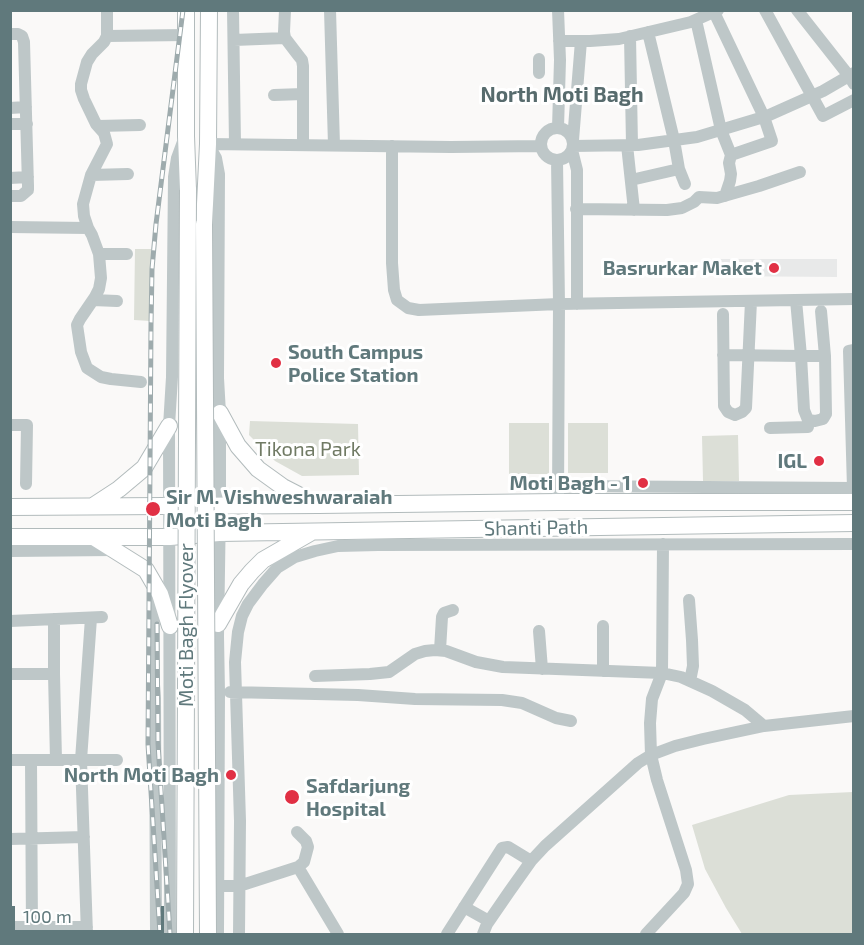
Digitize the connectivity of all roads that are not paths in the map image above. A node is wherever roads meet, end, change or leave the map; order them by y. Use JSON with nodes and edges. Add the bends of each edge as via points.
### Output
{"nodes":[{"id":1,"x":107,"y":10,"type":"edge"},
{"id":2,"x":186,"y":10,"type":"edge"},
{"id":3,"x":209,"y":10,"type":"edge"},
{"id":4,"x":233,"y":10,"type":"edge"},
{"id":5,"x":285,"y":10,"type":"edge"},
{"id":6,"x":330,"y":10,"type":"edge"},
{"id":7,"x":558,"y":10,"type":"edge"},
{"id":8,"x":765,"y":10,"type":"edge"},
{"id":9,"x":797,"y":10,"type":"edge"},
{"id":10,"x":716,"y":11,"type":"edge"},
{"id":11,"x":696,"y":20,"type":"junction"},
{"id":12,"x":648,"y":32,"type":"junction"},
{"id":13,"x":10,"y":33,"type":"edge"},
{"id":14,"x":186,"y":35,"type":"junction"},
{"id":15,"x":107,"y":36,"type":"junction"},
{"id":16,"x":630,"y":36,"type":"junction"},
{"id":17,"x":285,"y":38,"type":"junction"},
{"id":18,"x":234,"y":40,"type":"junction"},
{"id":19,"x":559,"y":41,"type":"junction"},
{"id":20,"x":581,"y":41,"type":"junction"},
{"id":21,"x":10,"y":51,"type":"edge"},
{"id":22,"x":24,"y":51,"type":"junction"},
{"id":23,"x":539,"y":59,"type":"dead end"},
{"id":24,"x":539,"y":73,"type":"dead end"},
{"id":25,"x":852,"y":78,"type":"edge"},
{"id":26,"x":303,"y":94,"type":"junction"},
{"id":27,"x":274,"y":95,"type":"dead end"},
{"id":28,"x":812,"y":96,"type":"junction"},
{"id":29,"x":854,"y":100,"type":"edge"},
{"id":30,"x":26,"y":107,"type":"junction"},
{"id":31,"x":10,"y":108,"type":"edge"},
{"id":32,"x":765,"y":117,"type":"junction"},
{"id":33,"x":10,"y":124,"type":"edge"},
{"id":34,"x":27,"y":124,"type":"junction"},
{"id":35,"x":141,"y":125,"type":"dead end"},
{"id":36,"x":98,"y":126,"type":"junction"},
{"id":37,"x":558,"y":128,"type":"junction"},
{"id":38,"x":721,"y":130,"type":"junction"},
{"id":39,"x":186,"y":136,"type":"junction"},
{"id":40,"x":674,"y":140,"type":"junction"},
{"id":41,"x":208,"y":144,"type":"junction"},
{"id":42,"x":235,"y":144,"type":"junction"},
{"id":43,"x":303,"y":145,"type":"junction"},
{"id":44,"x":334,"y":145,"type":"junction"},
{"id":45,"x":572,"y":145,"type":"junction"},
{"id":46,"x":630,"y":145,"type":"junction"},
{"id":47,"x":392,"y":146,"type":"junction"},
{"id":48,"x":541,"y":146,"type":"junction"},
{"id":49,"x":731,"y":155,"type":"junction"},
{"id":50,"x":557,"y":160,"type":"junction"},
{"id":51,"x":679,"y":169,"type":"junction"},
{"id":52,"x":800,"y":172,"type":"dead end"},
{"id":53,"x":128,"y":174,"type":"dead end"},
{"id":54,"x":91,"y":175,"type":"junction"},
{"id":55,"x":10,"y":177,"type":"edge"},
{"id":56,"x":28,"y":177,"type":"junction"},
{"id":57,"x":631,"y":180,"type":"junction"},
{"id":58,"x":684,"y":184,"type":"dead end"},
{"id":59,"x":10,"y":196,"type":"edge"},
{"id":60,"x":724,"y":196,"type":"junction"},
{"id":61,"x":576,"y":208,"type":"junction"},
{"id":62,"x":634,"y":210,"type":"junction"},
{"id":63,"x":10,"y":228,"type":"edge"},
{"id":64,"x":88,"y":228,"type":"junction"},
{"id":65,"x":558,"y":240,"type":"junction"},
{"id":66,"x":576,"y":240,"type":"junction"},
{"id":67,"x":99,"y":254,"type":"junction"},
{"id":68,"x":128,"y":254,"type":"dead end"},
{"id":69,"x":854,"y":299,"type":"edge"},
{"id":70,"x":93,"y":300,"type":"junction"},
{"id":71,"x":796,"y":300,"type":"junction"},
{"id":72,"x":117,"y":301,"type":"dead end"},
{"id":73,"x":751,"y":301,"type":"junction"},
{"id":74,"x":559,"y":304,"type":"junction"},
{"id":75,"x":577,"y":304,"type":"junction"},
{"id":76,"x":821,"y":311,"type":"dead end"},
{"id":77,"x":723,"y":314,"type":"dead end"},
{"id":78,"x":854,"y":351,"type":"edge"},
{"id":79,"x":723,"y":355,"type":"junction"},
{"id":80,"x":748,"y":355,"type":"junction"},
{"id":81,"x":801,"y":356,"type":"junction"},
{"id":82,"x":825,"y":356,"type":"junction"},
{"id":83,"x":172,"y":377,"type":"junction"},
{"id":84,"x":218,"y":378,"type":"junction"},
{"id":85,"x":141,"y":382,"type":"dead end"},
{"id":86,"x":220,"y":413,"type":"junction"},
{"id":87,"x":808,"y":420,"type":"junction"},
{"id":88,"x":10,"y":425,"type":"edge"},
{"id":89,"x":169,"y":426,"type":"junction"},
{"id":90,"x":770,"y":428,"type":"dead end"},
{"id":91,"x":26,"y":484,"type":"dead end"},
{"id":92,"x":853,"y":493,"type":"edge"},
{"id":93,"x":558,"y":494,"type":"junction"},
{"id":94,"x":169,"y":505,"type":"junction"},
{"id":95,"x":220,"y":505,"type":"junction"},
{"id":96,"x":318,"y":505,"type":"junction"},
{"id":97,"x":93,"y":506,"type":"junction"},
{"id":98,"x":10,"y":507,"type":"edge"},
{"id":99,"x":854,"y":523,"type":"edge"},
{"id":100,"x":311,"y":532,"type":"junction"},
{"id":101,"x":219,"y":533,"type":"junction"},
{"id":102,"x":10,"y":537,"type":"edge"},
{"id":103,"x":92,"y":537,"type":"junction"},
{"id":104,"x":170,"y":537,"type":"junction"},
{"id":105,"x":663,"y":544,"type":"junction"},
{"id":106,"x":854,"y":544,"type":"edge"},
{"id":107,"x":115,"y":550,"type":"junction"},
{"id":108,"x":10,"y":551,"type":"edge"},
{"id":109,"x":154,"y":582,"type":"junction"},
{"id":110,"x":689,"y":600,"type":"dead end"},
{"id":111,"x":453,"y":610,"type":"dead end"},
{"id":112,"x":54,"y":619,"type":"junction"},
{"id":113,"x":10,"y":621,"type":"edge"},
{"id":114,"x":603,"y":626,"type":"dead end"},
{"id":115,"x":170,"y":630,"type":"junction"},
{"id":116,"x":218,"y":630,"type":"junction"},
{"id":117,"x":539,"y":631,"type":"dead end"},
{"id":118,"x":440,"y":650,"type":"junction"},
{"id":119,"x":542,"y":669,"type":"junction"},
{"id":120,"x":603,"y":671,"type":"junction"},
{"id":121,"x":662,"y":673,"type":"junction"},
{"id":122,"x":10,"y":674,"type":"edge"},
{"id":123,"x":54,"y":674,"type":"junction"},
{"id":124,"x":315,"y":675,"type":"dead end"},
{"id":125,"x":690,"y":681,"type":"junction"},
{"id":126,"x":219,"y":692,"type":"junction"},
{"id":127,"x":236,"y":692,"type":"junction"},
{"id":128,"x":854,"y":716,"type":"edge"},
{"id":129,"x":571,"y":721,"type":"dead end"},
{"id":130,"x":764,"y":726,"type":"junction"},
{"id":131,"x":651,"y":755,"type":"junction"},
{"id":132,"x":169,"y":759,"type":"junction"},
{"id":133,"x":10,"y":760,"type":"edge"},
{"id":134,"x":31,"y":760,"type":"junction"},
{"id":135,"x":56,"y":760,"type":"junction"},
{"id":136,"x":81,"y":760,"type":"junction"},
{"id":137,"x":117,"y":760,"type":"dead end"},
{"id":138,"x":155,"y":760,"type":"junction"},
{"id":139,"x":297,"y":832,"type":"dead end"},
{"id":140,"x":84,"y":837,"type":"junction"},
{"id":141,"x":32,"y":838,"type":"junction"},
{"id":142,"x":10,"y":839,"type":"edge"},
{"id":143,"x":531,"y":861,"type":"junction"},
{"id":144,"x":298,"y":867,"type":"junction"},
{"id":145,"x":218,"y":886,"type":"junction"},
{"id":146,"x":239,"y":886,"type":"junction"},
{"id":147,"x":464,"y":907,"type":"junction"},
{"id":148,"x":489,"y":921,"type":"junction"},
{"id":149,"x":10,"y":927,"type":"edge"},
{"id":150,"x":32,"y":931,"type":"edge"},
{"id":151,"x":87,"y":931,"type":"edge"},
{"id":152,"x":156,"y":934,"type":"edge"},
{"id":153,"x":170,"y":934,"type":"edge"},
{"id":154,"x":185,"y":934,"type":"edge"},
{"id":155,"x":208,"y":934,"type":"edge"},
{"id":156,"x":218,"y":934,"type":"edge"},
{"id":157,"x":239,"y":934,"type":"edge"},
{"id":158,"x":338,"y":934,"type":"edge"},
{"id":159,"x":447,"y":934,"type":"edge"},
{"id":160,"x":483,"y":934,"type":"edge"},
{"id":161,"x":646,"y":934,"type":"edge"}],
"edges":[{"from":1,"to":15,"type":"street"},
{"from":2,"to":14,"type":"main road","name":"Moti Bagh Flyover"},
{"from":3,"to":41,"type":"main road","name":"Moti Bagh Flyover"},
{"from":4,"to":18,"type":"street"},
{"from":5,"to":17,"type":"street"},
{"from":6,"to":44,"type":"street"},
{"from":7,"to":19,"type":"street"},
{"from":8,"to":28,"type":"street"},
{"from":9,"to":25,"type":"street"},
{"from":10,"to":11,"type":"street"},
{"from":10,"to":32,"type":"street"},
{"from":11,"to":12,"type":"street"},
{"from":11,"to":38,"type":"street"},
{"from":12,"to":16,"type":"street"},
{"from":12,"to":40,"type":"street"},
{"from":13,"to":22,"type":"street","via":[[22,36]]},
{"from":14,"to":15,"type":"street"},
{"from":14,"to":39,"type":"main road","name":"Moti Bagh Flyover"},
{"from":15,"to":36,"type":"street","via":[[87,62],[81,84]]},
{"from":16,"to":20,"type":"street"},
{"from":16,"to":46,"type":"street"},
{"from":17,"to":18,"type":"street"},
{"from":17,"to":26,"type":"street","via":[[302,60]]},
{"from":18,"to":42,"type":"street"},
{"from":19,"to":20,"type":"street"},
{"from":19,"to":37,"type":"street"},
{"from":20,"to":45,"type":"street"},
{"from":21,"to":22,"type":"street"},
{"from":22,"to":30,"type":"street"},
{"from":23,"to":24,"type":"street"},
{"from":25,"to":28,"type":"street"},
{"from":26,"to":27,"type":"street"},
{"from":26,"to":43,"type":"street"},
{"from":28,"to":29,"type":"street","via":[[823,116]]},
{"from":28,"to":32,"type":"street"},
{"from":30,"to":31,"type":"street"},
{"from":30,"to":34,"type":"street"},
{"from":32,"to":38,"type":"street"},
{"from":32,"to":49,"type":"street","via":[[772,141]]},
{"from":33,"to":34,"type":"street"},
{"from":34,"to":56,"type":"street"},
{"from":35,"to":36,"type":"street"},
{"from":36,"to":54,"type":"street","via":[[107,144]]},
{"from":37,"to":45,"type":"street","via":[[567,132]]},
{"from":37,"to":48,"type":"street","via":[[545,133]]},
{"from":38,"to":40,"type":"street"},
{"from":38,"to":49,"type":"street"},
{"from":39,"to":83,"type":"street","via":[[174,177]]},
{"from":39,"to":154,"type":"main road","name":"Moti Bagh Flyover","bridge":true},
{"from":40,"to":46,"type":"street"},
{"from":40,"to":51,"type":"street"},
{"from":41,"to":42,"type":"street"},
{"from":41,"to":84,"type":"street","via":[[219,174]]},
{"from":41,"to":155,"type":"main road","name":"Moti Bagh Flyover","bridge":true,"via":[[204,224]]},
{"from":42,"to":43,"type":"street"},
{"from":43,"to":44,"type":"street"},
{"from":44,"to":47,"type":"street"},
{"from":45,"to":46,"type":"street"},
{"from":45,"to":50,"type":"street","via":[[566,157]]},
{"from":45,"to":61,"type":"street","via":[[577,170]]},
{"from":46,"to":57,"type":"street"},
{"from":47,"to":48,"type":"street"},
{"from":47,"to":74,"type":"street","via":[[392,263],[397,300],[419,310]]},
{"from":48,"to":50,"type":"street","via":[[544,154]]},
{"from":49,"to":60,"type":"street","via":[[730,181]]},
{"from":50,"to":65,"type":"street"},
{"from":51,"to":57,"type":"street"},
{"from":51,"to":58,"type":"street"},
{"from":52,"to":60,"type":"street"},
{"from":53,"to":54,"type":"street"},
{"from":54,"to":64,"type":"street","via":[[83,204]]},
{"from":55,"to":56,"type":"street"},
{"from":56,"to":59,"type":"street","via":[[25,194]]},
{"from":57,"to":62,"type":"street"},
{"from":60,"to":62,"type":"street","via":[[699,197],[682,208]]},
{"from":61,"to":62,"type":"street"},
{"from":61,"to":66,"type":"street"},
{"from":63,"to":64,"type":"street"},
{"from":64,"to":67,"type":"street"},
{"from":65,"to":66,"type":"street"},
{"from":65,"to":74,"type":"street"},
{"from":66,"to":75,"type":"street"},
{"from":67,"to":68,"type":"street"},
{"from":67,"to":70,"type":"street","via":[[101,278]]},
{"from":69,"to":71,"type":"street"},
{"from":70,"to":72,"type":"street"},
{"from":70,"to":85,"type":"street","via":[[78,325],[87,368],[111,379]]},
{"from":71,"to":73,"type":"street"},
{"from":71,"to":81,"type":"street"},
{"from":73,"to":75,"type":"street"},
{"from":73,"to":80,"type":"street"},
{"from":74,"to":75,"type":"street"},
{"from":74,"to":93,"type":"street"},
{"from":76,"to":82,"type":"street"},
{"from":77,"to":79,"type":"street"},
{"from":78,"to":92,"type":"street","via":[[849,351]]},
{"from":79,"to":80,"type":"street"},
{"from":79,"to":80,"type":"street","via":[[724,406],[735,415],[746,408]]},
{"from":80,"to":81,"type":"street"},
{"from":81,"to":82,"type":"street"},
{"from":81,"to":87,"type":"street"},
{"from":82,"to":87,"type":"street","via":[[826,414],[823,419]]},
{"from":83,"to":84,"type":"street","via":[[178,393],[194,401],[211,394]]},
{"from":83,"to":89,"type":"street"},
{"from":84,"to":86,"type":"street"},
{"from":86,"to":95,"type":"street"},
{"from":86,"to":96,"type":"main road","via":[[238,446],[258,469]]},
{"from":87,"to":90,"type":"street","via":[[808,427]]},
{"from":88,"to":91,"type":"street","via":[[27,425]]},
{"from":89,"to":94,"type":"street"},
{"from":89,"to":97,"type":"main road","via":[[144,468]]},
{"from":92,"to":93,"type":"main road","name":"Shanti Path"},
{"from":93,"to":96,"type":"main road","name":"Shanti Path"},
{"from":94,"to":95,"type":"main road","name":"Shanti Path"},
{"from":94,"to":97,"type":"main road","name":"Shanti Path"},
{"from":94,"to":104,"type":"street"},
{"from":95,"to":96,"type":"main road","name":"Shanti Path"},
{"from":95,"to":101,"type":"street"},
{"from":97,"to":98,"type":"main road","name":"Shanti Path"},
{"from":99,"to":100,"type":"main road","name":"Shanti Path"},
{"from":100,"to":101,"type":"main road","name":"Shanti Path"},
{"from":100,"to":116,"type":"main road","via":[[263,560],[252,571],[241,584]]},
{"from":101,"to":104,"type":"main road","name":"Shanti Path"},
{"from":101,"to":116,"type":"street"},
{"from":102,"to":103,"type":"main road","name":"Shanti Path"},
{"from":103,"to":104,"type":"main road","name":"Shanti Path"},
{"from":103,"to":107,"type":"main road"},
{"from":104,"to":115,"type":"street"},
{"from":105,"to":106,"type":"street"},
{"from":105,"to":121,"type":"street"},
{"from":105,"to":127,"type":"street","via":[[358,546],[327,548],[295,557],[277,568],[242,616],[235,662]]},
{"from":107,"to":108,"type":"street"},
{"from":107,"to":109,"type":"main road","via":[[146,570]]},
{"from":109,"to":115,"type":"main road"},
{"from":109,"to":138,"type":"street"},
{"from":110,"to":125,"type":"street","via":[[693,666]]},
{"from":111,"to":118,"type":"street","via":[[442,617]]},
{"from":112,"to":113,"type":"street"},
{"from":112,"to":123,"type":"street"},
{"from":112,"to":136,"type":"street","via":[[96,618]]},
{"from":114,"to":120,"type":"street"},
{"from":115,"to":116,"type":"street"},
{"from":115,"to":132,"type":"street"},
{"from":116,"to":126,"type":"street"},
{"from":117,"to":119,"type":"street"},
{"from":118,"to":119,"type":"street","via":[[489,666]]},
{"from":118,"to":124,"type":"street","via":[[415,654],[389,672]]},
{"from":119,"to":120,"type":"street"},
{"from":120,"to":121,"type":"street"},
{"from":121,"to":125,"type":"street"},
{"from":121,"to":131,"type":"street","via":[[652,699]]},
{"from":122,"to":123,"type":"street"},
{"from":123,"to":135,"type":"street"},
{"from":125,"to":130,"type":"street","via":[[712,690]]},
{"from":126,"to":127,"type":"street"},
{"from":126,"to":145,"type":"street"},
{"from":127,"to":129,"type":"street","via":[[502,700]]},
{"from":127,"to":146,"type":"street"},
{"from":128,"to":130,"type":"street"},
{"from":130,"to":131,"type":"street"},
{"from":131,"to":143,"type":"street"},
{"from":131,"to":161,"type":"street","via":[[688,884]]},
{"from":132,"to":138,"type":"street"},
{"from":132,"to":153,"type":"street"},
{"from":133,"to":134,"type":"street"},
{"from":134,"to":135,"type":"street"},
{"from":134,"to":141,"type":"street"},
{"from":135,"to":136,"type":"street"},
{"from":136,"to":137,"type":"street"},
{"from":136,"to":140,"type":"street"},
{"from":138,"to":152,"type":"street"},
{"from":139,"to":144,"type":"street","via":[[308,847],[304,862]]},
{"from":140,"to":141,"type":"street"},
{"from":140,"to":151,"type":"street"},
{"from":141,"to":142,"type":"street"},
{"from":141,"to":150,"type":"street"},
{"from":143,"to":147,"type":"street","via":[[508,847],[502,848]]},
{"from":143,"to":148,"type":"street"},
{"from":144,"to":146,"type":"street"},
{"from":144,"to":158,"type":"street"},
{"from":145,"to":146,"type":"street"},
{"from":145,"to":156,"type":"street"},
{"from":146,"to":157,"type":"street"},
{"from":147,"to":148,"type":"street"},
{"from":147,"to":159,"type":"street"},
{"from":148,"to":160,"type":"street"},
{"from":149,"to":150,"type":"street"},
{"from":150,"to":151,"type":"street"}]}
